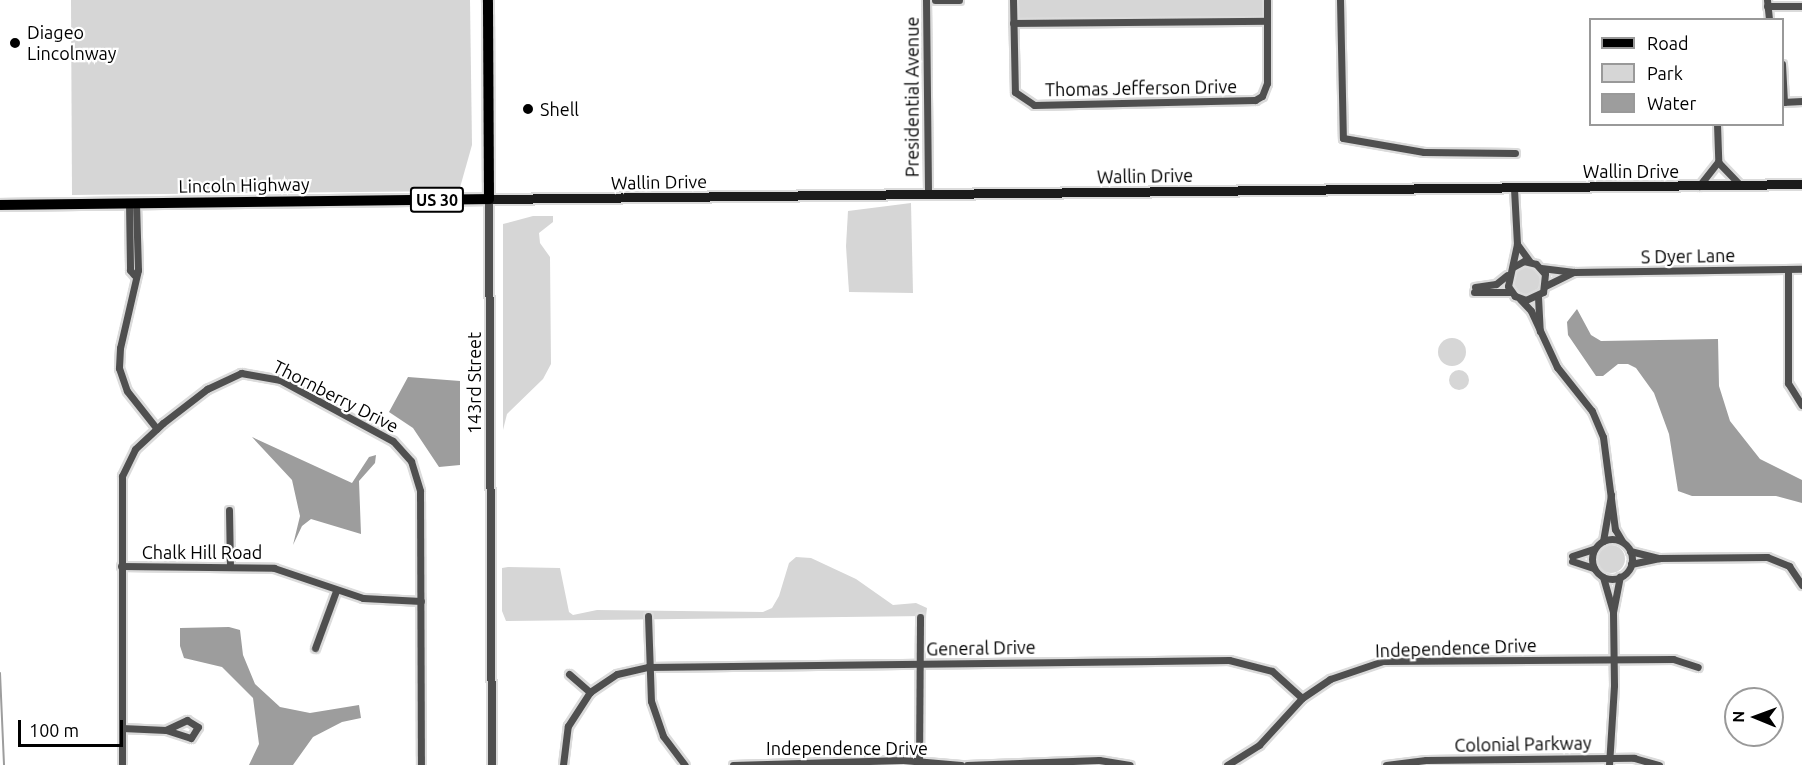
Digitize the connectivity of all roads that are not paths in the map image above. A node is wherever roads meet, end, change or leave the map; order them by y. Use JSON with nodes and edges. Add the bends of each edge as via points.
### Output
{"nodes":[{"id":1,"x":488,"y":0,"type":"edge"},
{"id":2,"x":926,"y":0,"type":"edge"},
{"id":3,"x":935,"y":0,"type":"edge"},
{"id":4,"x":959,"y":0,"type":"edge"},
{"id":5,"x":1013,"y":0,"type":"edge"},
{"id":6,"x":1267,"y":0,"type":"edge"},
{"id":7,"x":1340,"y":0,"type":"edge"},
{"id":8,"x":1767,"y":3,"type":"edge"},
{"id":9,"x":1802,"y":6,"type":"edge"},
{"id":10,"x":1769,"y":18,"type":"edge"},
{"id":11,"x":1267,"y":21,"type":"junction"},
{"id":12,"x":1013,"y":23,"type":"junction"},
{"id":13,"x":1802,"y":101,"type":"edge"},
{"id":14,"x":1784,"y":102,"type":"edge"},
{"id":15,"x":1717,"y":126,"type":"edge"},
{"id":16,"x":1515,"y":153,"type":"dead end"},
{"id":17,"x":1718,"y":162,"type":"junction"},
{"id":18,"x":1802,"y":184,"type":"edge"},
{"id":19,"x":1742,"y":186,"type":"junction"},
{"id":20,"x":1698,"y":187,"type":"junction"},
{"id":21,"x":1514,"y":188,"type":"junction"},
{"id":22,"x":928,"y":195,"type":"junction"},
{"id":23,"x":489,"y":199,"type":"junction"},
{"id":24,"x":133,"y":203,"type":"junction"},
{"id":25,"x":0,"y":205,"type":"edge"},
{"id":26,"x":1517,"y":244,"type":"junction"},
{"id":27,"x":1530,"y":262,"type":"junction"},
{"id":28,"x":1542,"y":268,"type":"junction"},
{"id":29,"x":1788,"y":269,"type":"junction"},
{"id":30,"x":1802,"y":269,"type":"edge"},
{"id":31,"x":1511,"y":270,"type":"junction"},
{"id":32,"x":1574,"y":272,"type":"junction"},
{"id":33,"x":1545,"y":286,"type":"junction"},
{"id":34,"x":1511,"y":292,"type":"junction"},
{"id":35,"x":1538,"y":297,"type":"junction"},
{"id":36,"x":1520,"y":299,"type":"junction"},
{"id":37,"x":1540,"y":331,"type":"junction"},
{"id":38,"x":1802,"y":405,"type":"edge"},
{"id":39,"x":157,"y":429,"type":"junction"},
{"id":40,"x":1611,"y":495,"type":"junction"},
{"id":41,"x":229,"y":510,"type":"dead end"},
{"id":42,"x":1603,"y":541,"type":"junction"},
{"id":43,"x":1622,"y":542,"type":"junction"},
{"id":44,"x":1594,"y":549,"type":"junction"},
{"id":45,"x":1630,"y":551,"type":"junction"},
{"id":46,"x":1659,"y":558,"type":"junction"},
{"id":47,"x":1631,"y":564,"type":"junction"},
{"id":48,"x":121,"y":566,"type":"junction"},
{"id":49,"x":230,"y":566,"type":"junction"},
{"id":50,"x":1594,"y":568,"type":"junction"},
{"id":51,"x":1603,"y":577,"type":"junction"},
{"id":52,"x":1620,"y":577,"type":"junction"},
{"id":53,"x":1802,"y":585,"type":"edge"},
{"id":54,"x":336,"y":591,"type":"junction"},
{"id":55,"x":421,"y":601,"type":"junction"},
{"id":56,"x":1613,"y":612,"type":"junction"},
{"id":57,"x":648,"y":616,"type":"dead end"},
{"id":58,"x":920,"y":616,"type":"dead end"},
{"id":59,"x":315,"y":648,"type":"dead end"},
{"id":60,"x":1612,"y":659,"type":"junction"},
{"id":61,"x":920,"y":664,"type":"junction"},
{"id":62,"x":648,"y":667,"type":"junction"},
{"id":63,"x":1698,"y":668,"type":"dead end"},
{"id":64,"x":569,"y":674,"type":"dead end"},
{"id":65,"x":590,"y":692,"type":"junction"},
{"id":66,"x":1302,"y":698,"type":"junction"},
{"id":67,"x":122,"y":728,"type":"junction"},
{"id":68,"x":166,"y":730,"type":"dead end"},
{"id":69,"x":1609,"y":761,"type":"edge"},
{"id":70,"x":920,"y":764,"type":"edge"},
{"id":71,"x":122,"y":765,"type":"edge"},
{"id":72,"x":421,"y":765,"type":"edge"},
{"id":73,"x":492,"y":765,"type":"edge"},
{"id":74,"x":563,"y":765,"type":"edge"},
{"id":75,"x":685,"y":765,"type":"edge"},
{"id":76,"x":733,"y":765,"type":"edge"},
{"id":77,"x":961,"y":765,"type":"edge"},
{"id":78,"x":968,"y":765,"type":"edge"},
{"id":79,"x":1130,"y":765,"type":"edge"},
{"id":80,"x":1227,"y":765,"type":"edge"},
{"id":81,"x":1386,"y":765,"type":"edge"},
{"id":82,"x":1659,"y":765,"type":"edge"}],
"edges":[{"from":1,"to":23,"type":"main road","name":"143rd Street","number":"US 30"},
{"from":2,"to":22,"type":"street","name":"Presidential Avenue"},
{"from":3,"to":4,"type":"street"},
{"from":5,"to":12,"type":"street"},
{"from":6,"to":11,"type":"street"},
{"from":7,"to":16,"type":"street","via":[[1342,138],[1424,152]]},
{"from":8,"to":9,"type":"street"},
{"from":8,"to":10,"type":"street"},
{"from":11,"to":12,"type":"street"},
{"from":11,"to":12,"type":"street","name":"Thomas Jefferson Drive","via":[[1268,83],[1262,96],[1236,103],[1034,105],[1021,99],[1014,84]]},
{"from":13,"to":14,"type":"street"},
{"from":15,"to":17,"type":"street"},
{"from":17,"to":19,"type":"street"},
{"from":17,"to":20,"type":"street"},
{"from":18,"to":19,"type":"main road","name":"Wallin Drive"},
{"from":19,"to":20,"type":"main road","name":"Wallin Drive"},
{"from":20,"to":21,"type":"main road","name":"Wallin Drive"},
{"from":21,"to":22,"type":"main road","name":"Wallin Drive"},
{"from":21,"to":26,"type":"street"},
{"from":22,"to":23,"type":"main road","name":"Wallin Drive"},
{"from":23,"to":24,"type":"main road","name":"Lincoln Highway","number":"US 30"},
{"from":23,"to":73,"type":"street","name":"143rd Street"},
{"from":24,"to":25,"type":"main road","name":"Lincoln Highway","number":"US 30"},
{"from":24,"to":39,"type":"street","via":[[138,270],[134,275],[120,368],[127,391]]},
{"from":26,"to":27,"type":"street"},
{"from":26,"to":31,"type":"street"},
{"from":27,"to":28,"type":"street"},
{"from":27,"to":31,"type":"street"},
{"from":28,"to":32,"type":"street","name":"S Dyer Lane"},
{"from":28,"to":33,"type":"street"},
{"from":29,"to":30,"type":"street","name":"S Dyer Lane"},
{"from":29,"to":32,"type":"street","name":"S Dyer Lane"},
{"from":29,"to":38,"type":"street","via":[[1788,383]]},
{"from":31,"to":34,"type":"street"},
{"from":31,"to":34,"type":"street","via":[[1496,284],[1475,290]]},
{"from":32,"to":33,"type":"street"},
{"from":33,"to":35,"type":"street"},
{"from":34,"to":36,"type":"street"},
{"from":35,"to":36,"type":"street"},
{"from":35,"to":37,"type":"street"},
{"from":36,"to":37,"type":"street"},
{"from":37,"to":40,"type":"street","via":[[1557,367],[1592,411],[1603,437]]},
{"from":39,"to":48,"type":"street","name":"Thornberry Drive","via":[[135,449],[122,476]]},
{"from":39,"to":55,"type":"street","name":"Thornberry Drive","via":[[207,389],[241,373],[258,373],[280,380],[393,441],[411,461],[420,490]]},
{"from":40,"to":42,"type":"street"},
{"from":40,"to":43,"type":"street","via":[[1615,529]]},
{"from":41,"to":49,"type":"street"},
{"from":42,"to":43,"type":"street"},
{"from":42,"to":44,"type":"street"},
{"from":43,"to":45,"type":"street"},
{"from":44,"to":50,"type":"street"},
{"from":44,"to":50,"type":"street","via":[[1572,559]]},
{"from":45,"to":46,"type":"street"},
{"from":45,"to":47,"type":"street"},
{"from":46,"to":47,"type":"street"},
{"from":46,"to":53,"type":"street","via":[[1767,557],[1789,566]]},
{"from":47,"to":52,"type":"street"},
{"from":48,"to":49,"type":"street","name":"Chalk Hill Road"},
{"from":48,"to":67,"type":"street","name":"Thornberry Drive"},
{"from":49,"to":54,"type":"street","name":"Chalk Hill Road","via":[[274,568]]},
{"from":50,"to":51,"type":"street"},
{"from":51,"to":52,"type":"street"},
{"from":51,"to":56,"type":"street","via":[[1609,610]]},
{"from":52,"to":56,"type":"street"},
{"from":54,"to":55,"type":"street","name":"Chalk Hill Road","via":[[363,598]]},
{"from":54,"to":59,"type":"street"},
{"from":55,"to":72,"type":"street","name":"Thornberry Drive"},
{"from":56,"to":60,"type":"street"},
{"from":57,"to":62,"type":"street"},
{"from":58,"to":61,"type":"street"},
{"from":60,"to":63,"type":"street","name":"Independence Drive","via":[[1673,659]]},
{"from":60,"to":66,"type":"street","name":"Independence Drive","via":[[1383,661],[1330,679]]},
{"from":60,"to":69,"type":"street"},
{"from":61,"to":62,"type":"street","name":"General Drive"},
{"from":61,"to":66,"type":"street","name":"General Drive","via":[[1229,660],[1272,671]]},
{"from":61,"to":70,"type":"street"},
{"from":62,"to":65,"type":"street","name":"General Drive","via":[[617,674]]},
{"from":62,"to":75,"type":"street","via":[[655,720]]},
{"from":64,"to":65,"type":"street"},
{"from":65,"to":74,"type":"street","via":[[568,726]]},
{"from":66,"to":80,"type":"street","name":"Independence Drive","via":[[1259,745]]},
{"from":67,"to":68,"type":"street"},
{"from":67,"to":71,"type":"street","name":"Thornberry Drive"},
{"from":69,"to":81,"type":"street","name":"Colonial Parkway","via":[[1426,760]]},
{"from":69,"to":82,"type":"street","name":"Colonial Parkway","via":[[1634,758]]},
{"from":70,"to":76,"type":"street","name":"Independence Drive"},
{"from":70,"to":77,"type":"street","name":"Independence Drive"},
{"from":78,"to":79,"type":"street","via":[[1099,760]]}]}
